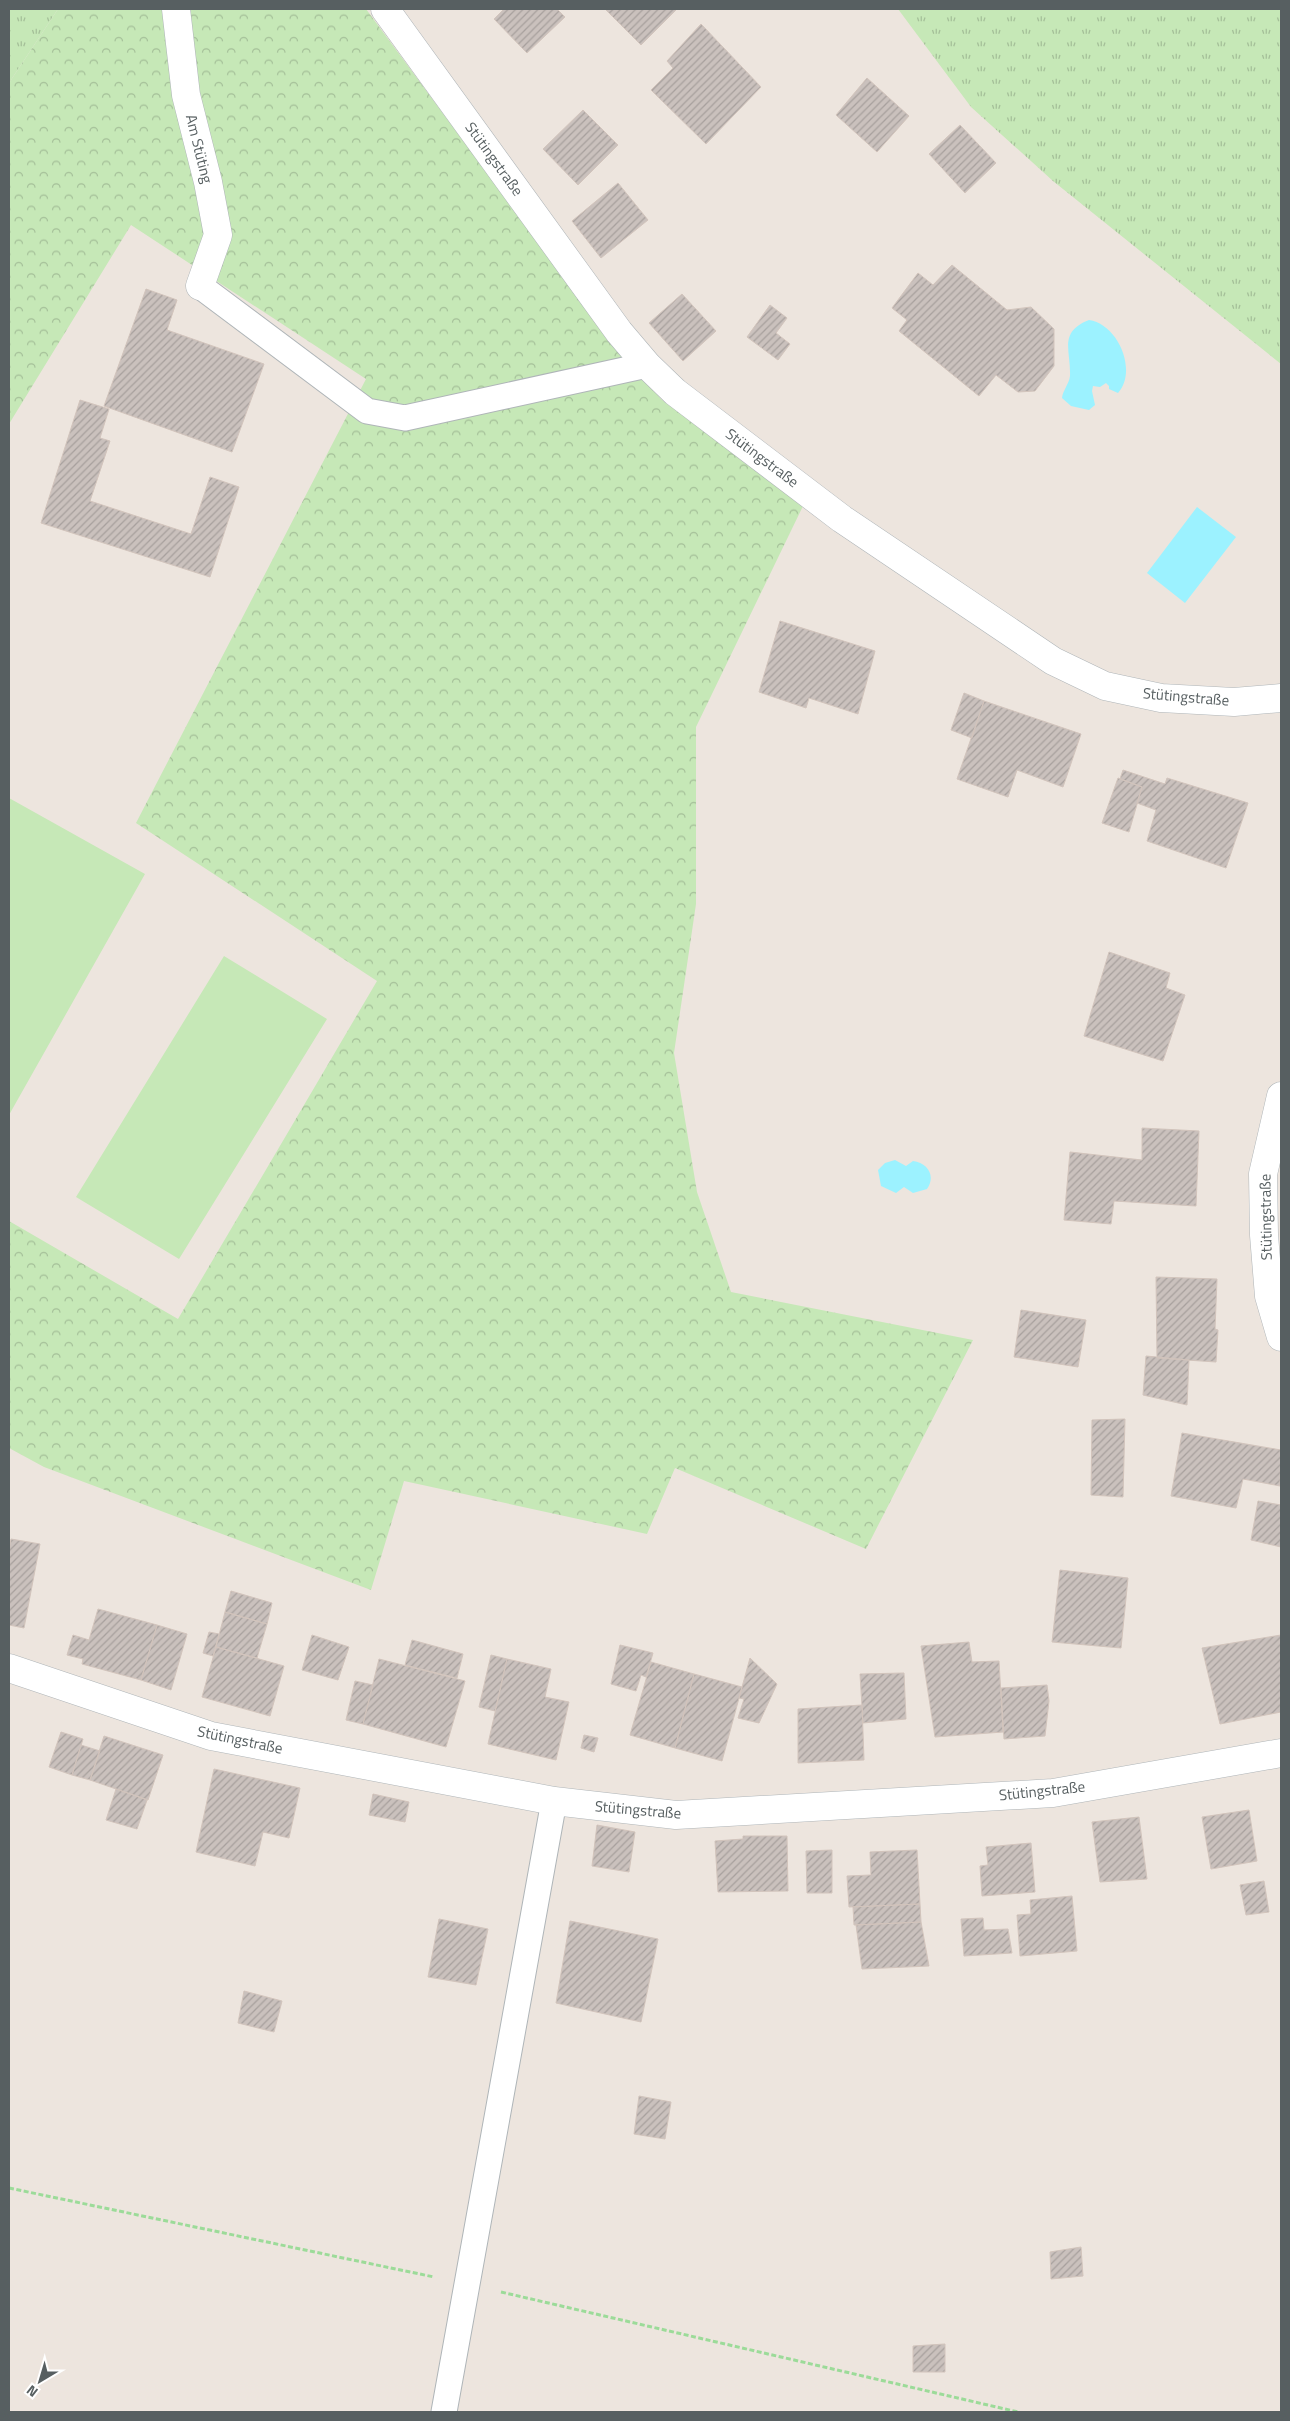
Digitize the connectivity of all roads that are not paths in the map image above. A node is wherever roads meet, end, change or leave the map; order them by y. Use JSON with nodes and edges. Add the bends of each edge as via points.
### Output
{"nodes":[{"id":1,"x":176,"y":9,"type":"edge"},
{"id":2,"x":385,"y":9,"type":"edge"},
{"id":3,"x":200,"y":286,"type":"joint"},
{"id":4,"x":647,"y":365,"type":"junction"},
{"id":5,"x":1281,"y":698,"type":"edge"},
{"id":6,"x":1281,"y":1096,"type":"edge"},
{"id":7,"x":1281,"y":1337,"type":"edge"},
{"id":8,"x":9,"y":1668,"type":"edge"},
{"id":9,"x":1281,"y":1753,"type":"edge"},
{"id":10,"x":554,"y":1801,"type":"junction"},
{"id":11,"x":444,"y":2412,"type":"edge"}],
"edges":[{"from":1,"to":3,"type":"street","name":"Am Stüting","via":[[186,95],[218,235]]},
{"from":2,"to":4,"type":"street","name":"Stütingstraße","via":[[619,332]]},
{"from":3,"to":4,"type":"lane","via":[[367,411],[405,418]]},
{"from":4,"to":5,"type":"street","name":"Stütingstraße","via":[[675,392],[842,519],[1053,662],[1105,686],[1161,698],[1234,702]]},
{"from":6,"to":7,"type":"street","name":"Stütingstraße","via":[[1263,1174],[1269,1296]]},
{"from":8,"to":10,"type":"street","name":"Stütingstraße","via":[[211,1736]]},
{"from":9,"to":10,"type":"street","name":"Stütingstraße","via":[[1053,1793],[676,1816]]},
{"from":10,"to":11,"type":"lane"}]}
